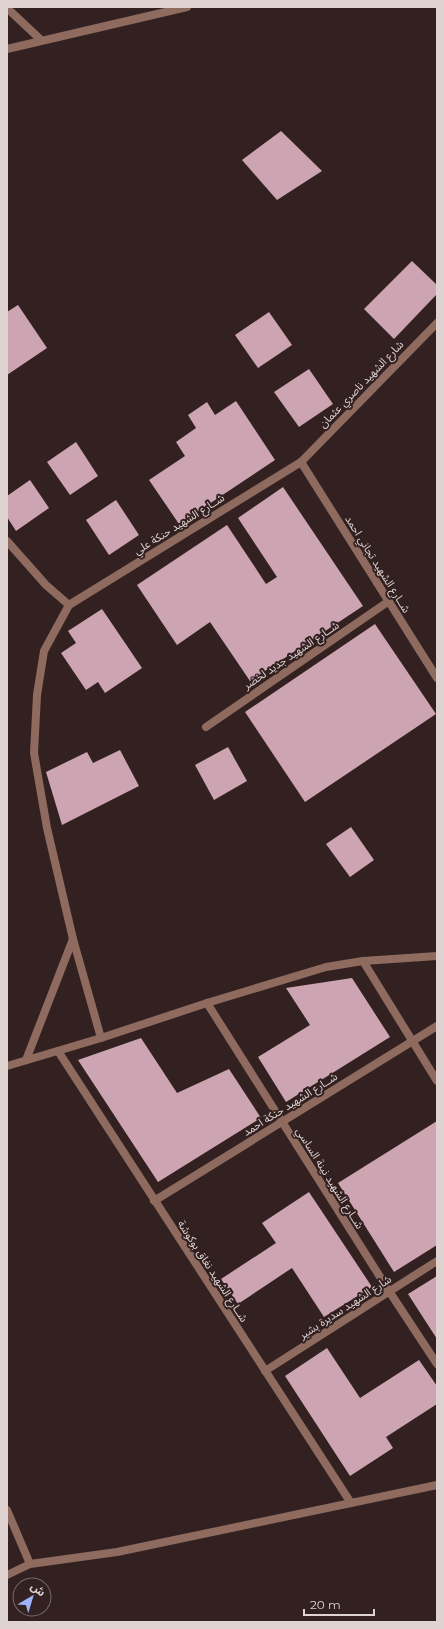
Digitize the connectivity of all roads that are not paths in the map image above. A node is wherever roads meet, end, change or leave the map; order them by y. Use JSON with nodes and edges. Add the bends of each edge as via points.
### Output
{"nodes":[{"id":1,"x":187,"y":7,"type":"edge"},
{"id":2,"x":7,"y":8,"type":"edge"},
{"id":3,"x":41,"y":40,"type":"junction"},
{"id":4,"x":7,"y":49,"type":"edge"},
{"id":5,"x":437,"y":323,"type":"edge"},
{"id":6,"x":301,"y":462,"type":"junction"},
{"id":7,"x":7,"y":540,"type":"edge"},
{"id":8,"x":389,"y":601,"type":"junction"},
{"id":9,"x":69,"y":606,"type":"junction"},
{"id":10,"x":437,"y":678,"type":"edge"},
{"id":11,"x":206,"y":727,"type":"dead end"},
{"id":12,"x":73,"y":940,"type":"junction"},
{"id":13,"x":437,"y":956,"type":"edge"},
{"id":14,"x":363,"y":961,"type":"junction"},
{"id":15,"x":207,"y":1002,"type":"junction"},
{"id":16,"x":437,"y":1026,"type":"edge"},
{"id":17,"x":101,"y":1038,"type":"junction"},
{"id":18,"x":412,"y":1041,"type":"junction"},
{"id":19,"x":58,"y":1051,"type":"junction"},
{"id":20,"x":26,"y":1060,"type":"junction"},
{"id":21,"x":7,"y":1066,"type":"edge"},
{"id":22,"x":437,"y":1081,"type":"edge"},
{"id":23,"x":282,"y":1122,"type":"junction"},
{"id":24,"x":154,"y":1201,"type":"junction"},
{"id":25,"x":437,"y":1261,"type":"edge"},
{"id":26,"x":389,"y":1291,"type":"junction"},
{"id":27,"x":437,"y":1364,"type":"edge"},
{"id":28,"x":265,"y":1371,"type":"junction"},
{"id":29,"x":437,"y":1485,"type":"edge"},
{"id":30,"x":351,"y":1503,"type":"junction"},
{"id":31,"x":7,"y":1510,"type":"edge"},
{"id":32,"x":30,"y":1564,"type":"junction"},
{"id":33,"x":7,"y":1575,"type":"edge"}],
"edges":[{"from":1,"to":3,"type":"street"},
{"from":2,"to":3,"type":"street"},
{"from":3,"to":4,"type":"street"},
{"from":5,"to":6,"type":"street","name":"شارع الشهيد ناصري عثمان"},
{"from":6,"to":8,"type":"street","name":"شــارع الشهيد تجاني احمد"},
{"from":6,"to":9,"type":"street","name":"شــارع الشهيد حنكة علي"},
{"from":7,"to":9,"type":"street","via":[[46,585]]},
{"from":8,"to":10,"type":"street","name":"شــارع الشهيد تجاني احمد"},
{"from":8,"to":11,"type":"street","name":"شــارع الشهيد جديد لخضر"},
{"from":9,"to":12,"type":"street","via":[[44,651],[37,695],[34,753],[47,828]]},
{"from":12,"to":17,"type":"street"},
{"from":12,"to":20,"type":"street"},
{"from":13,"to":14,"type":"street"},
{"from":14,"to":15,"type":"street","via":[[308,972]]},
{"from":14,"to":18,"type":"street"},
{"from":15,"to":17,"type":"street"},
{"from":15,"to":23,"type":"street","name":"شــارع الشهيد نينة الساسي"},
{"from":16,"to":18,"type":"street","name":"شــارع الشهيد حنكة احمد"},
{"from":17,"to":19,"type":"street"},
{"from":18,"to":22,"type":"street"},
{"from":18,"to":23,"type":"street","name":"شــارع الشهيد حنكة احمد"},
{"from":19,"to":20,"type":"street"},
{"from":19,"to":24,"type":"street","name":"شــارع الشهيد نغاق بوكوشة"},
{"from":20,"to":21,"type":"street"},
{"from":23,"to":24,"type":"street","name":"شــارع الشهيد حنكة احمد"},
{"from":23,"to":26,"type":"street","name":"شــارع الشهيد نينة الساسي"},
{"from":24,"to":28,"type":"street","name":"شــارع الشهيد نغاق بوكوشة"},
{"from":25,"to":26,"type":"street","name":"شارع الشهيد سديرة بشير"},
{"from":26,"to":27,"type":"street","name":"شــارع الشهيد نينة الساسي"},
{"from":26,"to":28,"type":"street","name":"شارع الشهيد سديرة بشير"},
{"from":28,"to":30,"type":"street","name":"شــارع الشهيد نغاق بوكوشة"},
{"from":29,"to":30,"type":"street"},
{"from":30,"to":32,"type":"street","via":[[117,1552]]},
{"from":31,"to":32,"type":"street"},
{"from":32,"to":33,"type":"street"}]}
